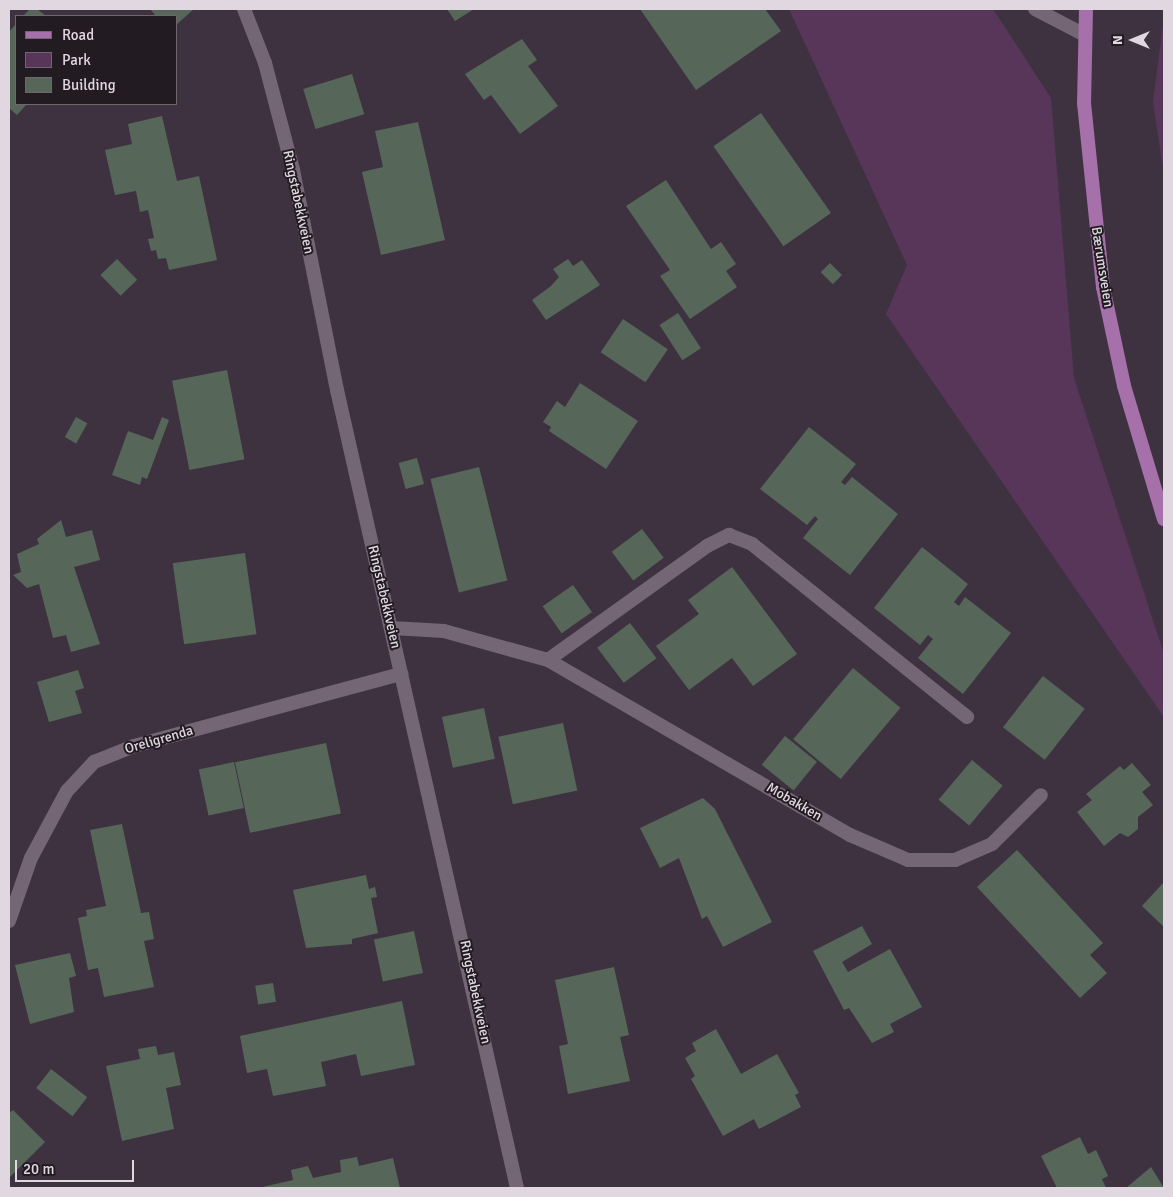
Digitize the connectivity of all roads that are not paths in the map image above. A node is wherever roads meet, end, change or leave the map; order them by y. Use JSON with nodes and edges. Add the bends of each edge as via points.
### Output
{"nodes":[{"id":1,"x":244,"y":9,"type":"edge"},
{"id":2,"x":1035,"y":9,"type":"edge"},
{"id":3,"x":1086,"y":9,"type":"edge"},
{"id":4,"x":1085,"y":35,"type":"junction"},
{"id":5,"x":1164,"y":519,"type":"edge"},
{"id":6,"x":392,"y":628,"type":"junction"},
{"id":7,"x":548,"y":660,"type":"junction"},
{"id":8,"x":401,"y":674,"type":"junction"},
{"id":9,"x":967,"y":717,"type":"dead end"},
{"id":10,"x":1041,"y":795,"type":"dead end"},
{"id":11,"x":9,"y":921,"type":"edge"},
{"id":12,"x":517,"y":1188,"type":"edge"}],
"edges":[{"from":1,"to":6,"type":"street","name":"Ringstabekkveien","via":[[265,63],[293,170]]},
{"from":2,"to":4,"type":"street"},
{"from":3,"to":4,"type":"main road","name":"Bærumsveien"},
{"from":4,"to":5,"type":"main road","name":"Bærumsveien","via":[[1090,189],[1103,287],[1124,386]]},
{"from":6,"to":7,"type":"street","name":"Mobakken","via":[[444,631]]},
{"from":6,"to":8,"type":"street","name":"Ringstabekkveien"},
{"from":7,"to":9,"type":"street","via":[[707,546],[729,535],[752,544]]},
{"from":7,"to":10,"type":"street","name":"Mobakken","via":[[850,835],[908,860],[955,860],[992,844]]},
{"from":8,"to":11,"type":"street","name":"Oreligrenda","via":[[134,746],[94,762],[67,791],[31,858]]},
{"from":8,"to":12,"type":"street","name":"Ringstabekkveien"}]}
